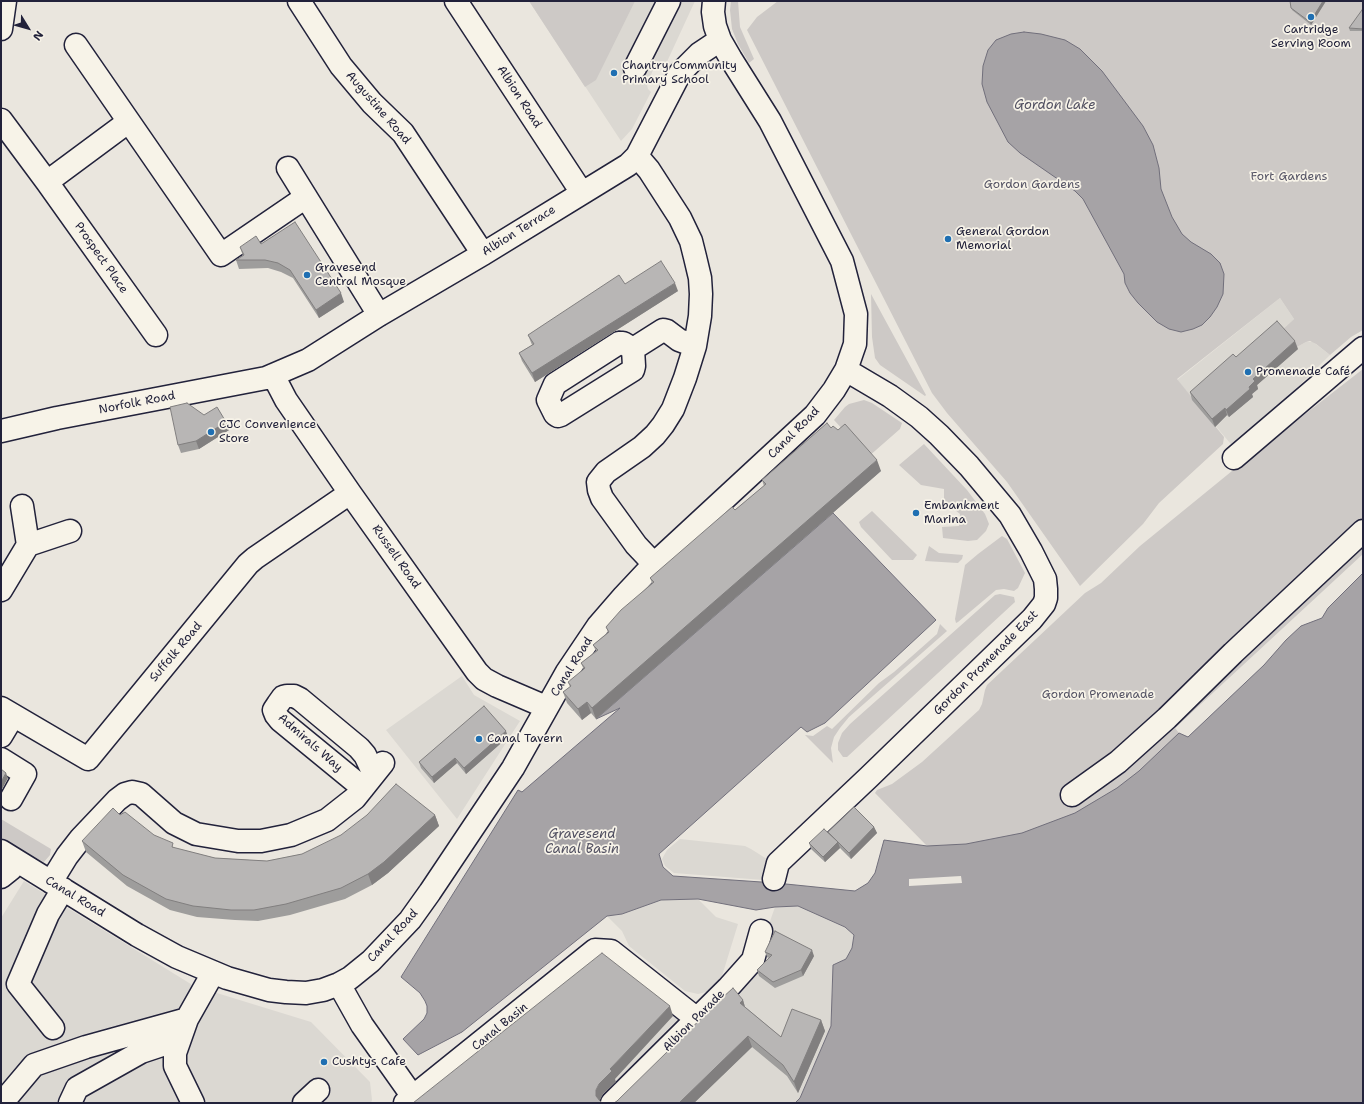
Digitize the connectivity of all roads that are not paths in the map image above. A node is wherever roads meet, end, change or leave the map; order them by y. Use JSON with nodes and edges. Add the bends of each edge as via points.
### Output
{"nodes":[{"id":1,"x":4,"y":1,"type":"edge"},
{"id":2,"x":299,"y":1,"type":"edge"},
{"id":3,"x":456,"y":1,"type":"edge"},
{"id":4,"x":669,"y":1,"type":"edge"},
{"id":5,"x":714,"y":1,"type":"edge"},
{"id":6,"x":1,"y":29,"type":"edge"},
{"id":7,"x":720,"y":40,"type":"junction"},
{"id":8,"x":76,"y":45,"type":"dead end"},
{"id":9,"x":635,"y":68,"type":"dead end"},
{"id":10,"x":1,"y":120,"type":"edge"},
{"id":11,"x":128,"y":122,"type":"junction"},
{"id":12,"x":637,"y":156,"type":"junction"},
{"id":13,"x":47,"y":182,"type":"junction"},
{"id":14,"x":298,"y":184,"type":"junction"},
{"id":15,"x":582,"y":193,"type":"junction"},
{"id":16,"x":275,"y":201,"type":"dead end"},
{"id":17,"x":483,"y":254,"type":"junction"},
{"id":18,"x":379,"y":315,"type":"junction"},
{"id":19,"x":156,"y":335,"type":"dead end"},
{"id":20,"x":695,"y":346,"type":"junction"},
{"id":21,"x":1363,"y":348,"type":"edge"},
{"id":22,"x":633,"y":349,"type":"dead end"},
{"id":23,"x":846,"y":370,"type":"junction"},
{"id":24,"x":273,"y":376,"type":"junction"},
{"id":25,"x":1,"y":431,"type":"edge"},
{"id":26,"x":1234,"y":458,"type":"dead end"},
{"id":27,"x":350,"y":493,"type":"junction"},
{"id":28,"x":22,"y":506,"type":"dead end"},
{"id":29,"x":1363,"y":531,"type":"edge"},
{"id":30,"x":70,"y":532,"type":"dead end"},
{"id":31,"x":28,"y":545,"type":"junction"},
{"id":32,"x":654,"y":564,"type":"junction"},
{"id":33,"x":1,"y":590,"type":"edge"},
{"id":34,"x":546,"y":708,"type":"junction"},
{"id":35,"x":7,"y":712,"type":"edge"},
{"id":36,"x":1,"y":736,"type":"edge"},
{"id":37,"x":1,"y":759,"type":"edge"},
{"id":38,"x":373,"y":775,"type":"dead end"},
{"id":39,"x":1072,"y":796,"type":"dead end"},
{"id":40,"x":11,"y":799,"type":"dead end"},
{"id":41,"x":9,"y":856,"type":"edge"},
{"id":42,"x":1,"y":877,"type":"edge"},
{"id":43,"x":774,"y":879,"type":"dead end"},
{"id":44,"x":57,"y":886,"type":"junction"},
{"id":45,"x":761,"y":931,"type":"dead end"},
{"id":46,"x":213,"y":973,"type":"junction"},
{"id":47,"x":339,"y":984,"type":"junction"},
{"id":48,"x":697,"y":1019,"type":"junction"},
{"id":49,"x":53,"y":1028,"type":"dead end"},
{"id":50,"x":184,"y":1029,"type":"junction"},
{"id":51,"x":409,"y":1100,"type":"edge"},
{"id":52,"x":2,"y":1103,"type":"edge"},
{"id":53,"x":70,"y":1103,"type":"edge"},
{"id":54,"x":193,"y":1103,"type":"edge"},
{"id":55,"x":612,"y":1103,"type":"edge"}],
"edges":[{"from":1,"to":6,"type":"street"},
{"from":2,"to":17,"type":"street","name":"Augustine Road","via":[[341,66],[372,103],[403,133]]},
{"from":3,"to":15,"type":"street","name":"Albion Road"},
{"from":4,"to":9,"type":"street"},
{"from":5,"to":7,"type":"street","name":"Canal Road","via":[[715,26]]},
{"from":7,"to":12,"type":"street","name":"Albion Terrace","via":[[699,54],[680,73]]},
{"from":7,"to":23,"type":"street","name":"Canal Road","via":[[770,121],[842,261],[856,314],[855,344]]},
{"from":8,"to":11,"type":"street"},
{"from":10,"to":13,"type":"street","name":"Prospect Place"},
{"from":11,"to":13,"type":"street"},
{"from":11,"to":14,"type":"street","via":[[221,256]]},
{"from":12,"to":15,"type":"street","name":"Albion Terrace"},
{"from":12,"to":20,"type":"street","via":[[676,211],[691,241],[702,294]]},
{"from":13,"to":19,"type":"street","name":"Prospect Place"},
{"from":14,"to":16,"type":"street"},
{"from":14,"to":18,"type":"street"},
{"from":15,"to":17,"type":"street","name":"Albion Terrace"},
{"from":17,"to":18,"type":"street","name":"Albion Terrace"},
{"from":18,"to":24,"type":"street","name":"Albion Terrace","via":[[308,360]]},
{"from":20,"to":22,"type":"street","via":[[663,330]]},
{"from":20,"to":32,"type":"street","via":[[682,388],[663,425],[642,447],[606,472],[598,482],[602,498],[636,545]]},
{"from":21,"to":26,"type":"street"},
{"from":23,"to":32,"type":"street","name":"Canal Road","via":[[815,415]]},
{"from":23,"to":43,"type":"street","name":"Gordon Promenade East","via":[[916,414],[968,466],[1010,515],[1032,551],[1045,579],[1046,598],[1032,619],[778,863]]},
{"from":24,"to":25,"type":"street","name":"Norfolk Road"},
{"from":24,"to":27,"type":"street","name":"Russell Road","via":[[286,400]]},
{"from":27,"to":34,"type":"street","name":"Russell Road","via":[[481,676],[496,686]]},
{"from":27,"to":35,"type":"street","name":"Suffolk Road","via":[[248,564],[88,759]]},
{"from":28,"to":31,"type":"street"},
{"from":29,"to":39,"type":"street","via":[[1167,718],[1118,762]]},
{"from":30,"to":31,"type":"street"},
{"from":31,"to":33,"type":"street"},
{"from":32,"to":34,"type":"street","name":"Canal Road","via":[[598,626],[570,666]]},
{"from":34,"to":47,"type":"street","name":"Canal Road","via":[[513,768],[415,913],[371,961]]},
{"from":35,"to":36,"type":"street"},
{"from":37,"to":40,"type":"street","via":[[25,774]]},
{"from":38,"to":44,"type":"street","via":[[341,810],[316,826],[291,836],[253,842],[196,834],[174,823],[141,794],[125,794],[81,838],[67,856]]},
{"from":41,"to":42,"type":"street","via":[[12,869]]},
{"from":41,"to":44,"type":"street","name":"Canal Road"},
{"from":44,"to":46,"type":"street","name":"Canal Road","via":[[148,941]]},
{"from":44,"to":49,"type":"street","via":[[18,984]]},
{"from":45,"to":48,"type":"street","name":"Albion Parade","via":[[752,960]]},
{"from":46,"to":47,"type":"street","name":"Canal Road","via":[[250,986],[286,992],[318,991]]},
{"from":46,"to":50,"type":"street"},
{"from":47,"to":51,"type":"street","name":"Canal Basin"},
{"from":48,"to":51,"type":"street","name":"Canal Basin","via":[[611,952],[595,950]]},
{"from":48,"to":55,"type":"street","name":"Albion Parade"},
{"from":50,"to":52,"type":"street","via":[[86,1047],[34,1065]]},
{"from":50,"to":53,"type":"street","via":[[77,1088]]},
{"from":50,"to":54,"type":"street","via":[[175,1053],[176,1066]]}]}
